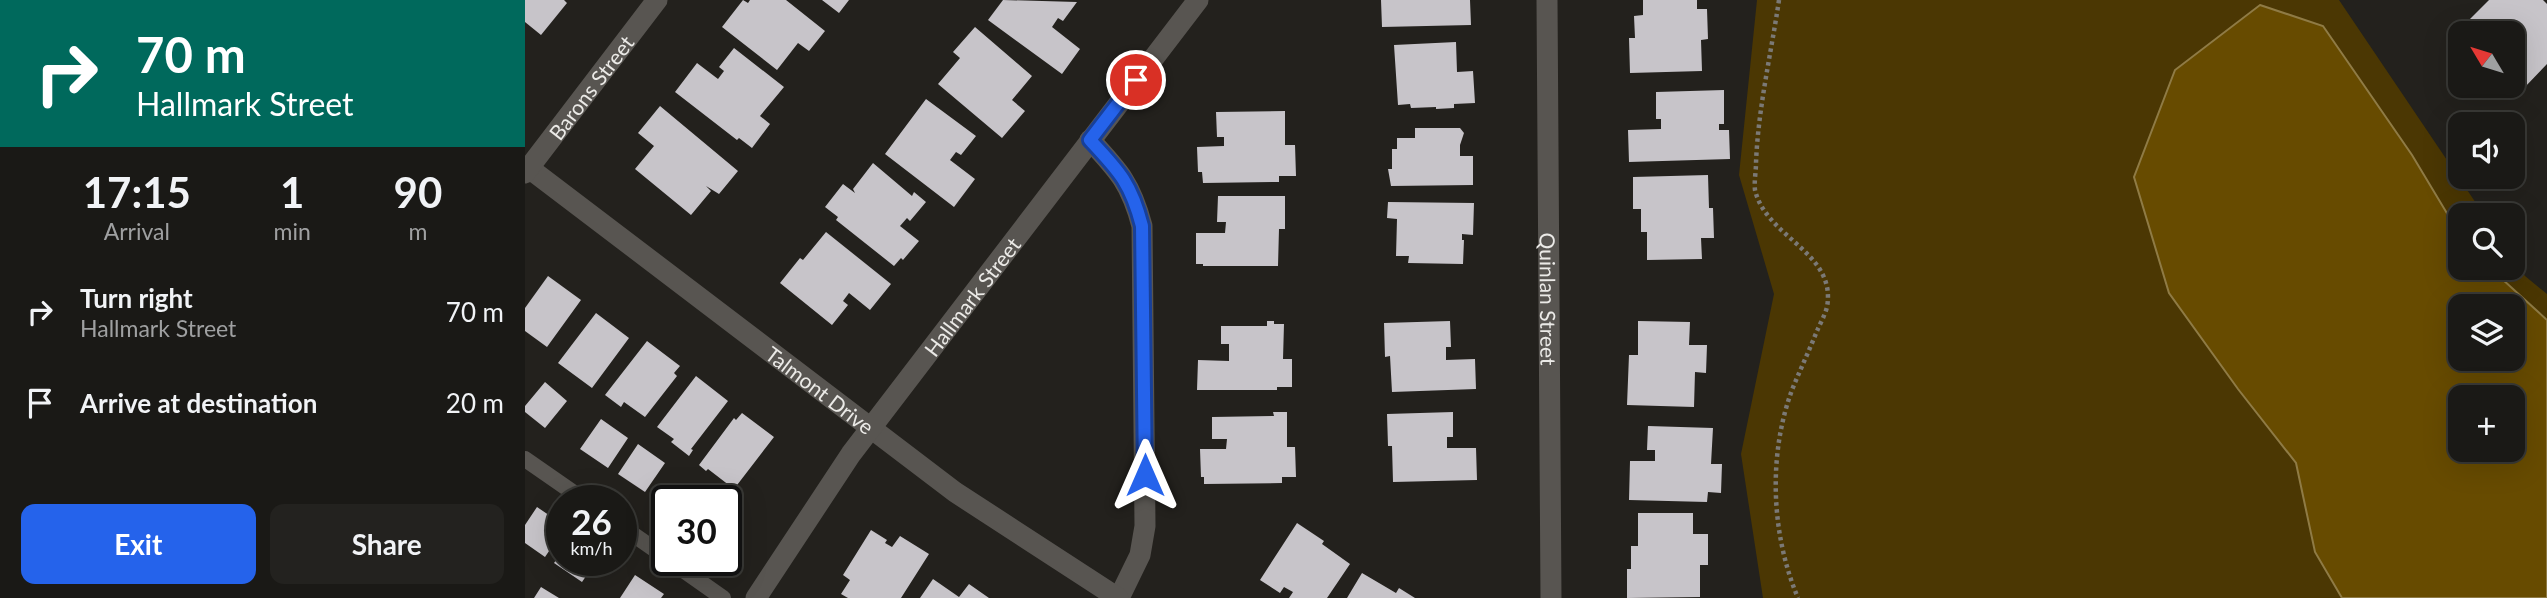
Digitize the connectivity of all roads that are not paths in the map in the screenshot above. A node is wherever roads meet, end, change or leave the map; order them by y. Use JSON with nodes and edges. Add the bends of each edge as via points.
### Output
{"nodes":[{"id":1,"x":657,"y":0,"type":"edge"},
{"id":2,"x":1198,"y":0,"type":"edge"},
{"id":3,"x":1547,"y":0,"type":"edge"},
{"id":4,"x":1090,"y":140,"type":"junction"},
{"id":5,"x":527,"y":171,"type":"edge"},
{"id":6,"x":871,"y":429,"type":"junction"},
{"id":7,"x":525,"y":459,"type":"edge"},
{"id":8,"x":562,"y":485,"type":"edge"},
{"id":9,"x":692,"y":576,"type":"edge"},
{"id":10,"x":723,"y":598,"type":"edge"},
{"id":11,"x":756,"y":598,"type":"edge"},
{"id":12,"x":1119,"y":598,"type":"edge"},
{"id":13,"x":1551,"y":598,"type":"edge"}],
"edges":[{"from":1,"to":5,"type":"street","name":"Barons Street"},
{"from":2,"to":4,"type":"street","name":"Hallmark Street"},
{"from":3,"to":13,"type":"street","name":"Quinlan Street"},
{"from":4,"to":6,"type":"street","name":"Hallmark Street"},
{"from":4,"to":12,"type":"street","via":[[1119,171],[1135,197],[1142,226],[1145,526],[1140,555]]},
{"from":5,"to":6,"type":"street","name":"Talmont Drive"},
{"from":6,"to":11,"type":"street","name":"Hallmark Street"},
{"from":6,"to":12,"type":"street","name":"Talmont Drive","via":[[955,492]]},
{"from":7,"to":8,"type":"lane"},
{"from":9,"to":10,"type":"lane"}]}
